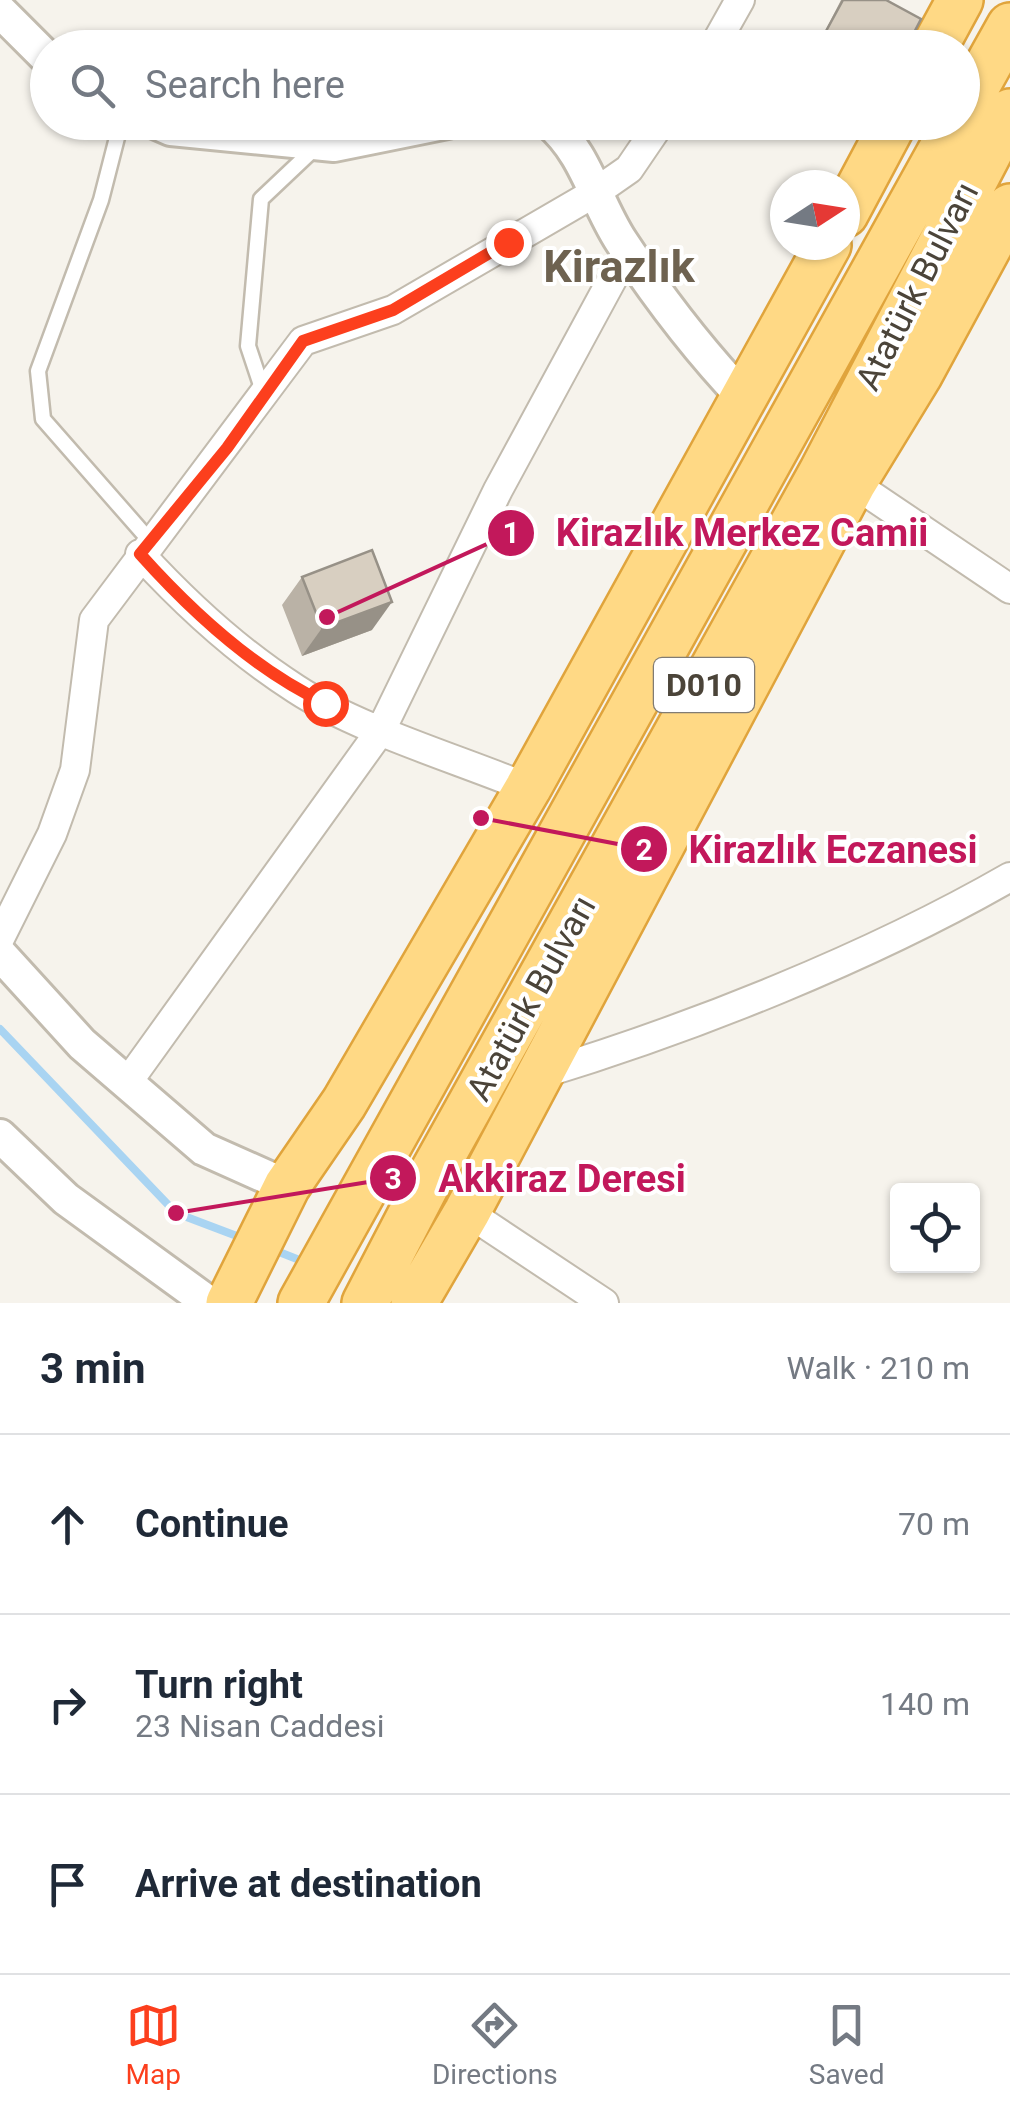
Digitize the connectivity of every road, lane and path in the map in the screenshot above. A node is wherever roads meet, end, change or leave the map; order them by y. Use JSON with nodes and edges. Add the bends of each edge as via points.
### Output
{"nodes":[{"id":1,"x":740,"y":0,"type":"edge"},
{"id":2,"x":960,"y":0,"type":"edge"},
{"id":3,"x":0,"y":10,"type":"edge"},
{"id":4,"x":1010,"y":26,"type":"edge"},
{"id":5,"x":723,"y":30,"type":"edge"},
{"id":6,"x":944,"y":30,"type":"edge"},
{"id":7,"x":30,"y":41,"type":"edge"},
{"id":8,"x":980,"y":80,"type":"edge"},
{"id":9,"x":1010,"y":112,"type":"edge"},
{"id":10,"x":116,"y":140,"type":"edge"},
{"id":11,"x":288,"y":140,"type":"edge"},
{"id":12,"x":359,"y":140,"type":"edge"},
{"id":13,"x":571,"y":140,"type":"edge"},
{"id":14,"x":649,"y":140,"type":"edge"},
{"id":15,"x":884,"y":140,"type":"edge"},
{"id":16,"x":947,"y":140,"type":"edge"},
{"id":17,"x":320,"y":143,"type":"junction"},
{"id":18,"x":860,"y":186,"type":"edge"},
{"id":19,"x":596,"y":192,"type":"junction"},
{"id":20,"x":1005,"y":227,"type":"edge"},
{"id":21,"x":628,"y":250,"type":"junction"},
{"id":22,"x":820,"y":260,"type":"edge"},
{"id":23,"x":264,"y":395,"type":"junction"},
{"id":24,"x":746,"y":400,"type":"junction"},
{"id":25,"x":854,"y":483,"type":"junction"},
{"id":26,"x":145,"y":547,"type":"junction"},
{"id":27,"x":1010,"y":589,"type":"edge"},
{"id":28,"x":382,"y":730,"type":"junction"},
{"id":29,"x":528,"y":788,"type":"junction"},
{"id":30,"x":1010,"y":877,"type":"edge"},
{"id":31,"x":0,"y":938,"type":"edge"},
{"id":32,"x":0,"y":954,"type":"edge"},
{"id":33,"x":538,"y":1075,"type":"junction"},
{"id":34,"x":127,"y":1083,"type":"junction"},
{"id":35,"x":0,"y":1136,"type":"edge"},
{"id":36,"x":287,"y":1186,"type":"junction"},
{"id":37,"x":467,"y":1212,"type":"junction"},
{"id":38,"x":209,"y":1303,"type":"edge"},
{"id":39,"x":229,"y":1303,"type":"edge"},
{"id":40,"x":301,"y":1303,"type":"edge"},
{"id":41,"x":365,"y":1303,"type":"edge"},
{"id":42,"x":414,"y":1303,"type":"edge"},
{"id":43,"x":604,"y":1303,"type":"edge"}],
"edges":[{"from":1,"to":5,"type":"street"},
{"from":2,"to":6,"type":"highway"},
{"from":3,"to":7,"type":"street"},
{"from":4,"to":8,"type":"highway"},
{"from":9,"to":41,"type":"highway","name":"Atatürk Bulvarı","number":"D010","via":[[822,472]]},
{"from":10,"to":26,"type":"lane","via":[[38,371],[43,419]]},
{"from":11,"to":17,"type":"street"},
{"from":12,"to":17,"type":"street"},
{"from":13,"to":19,"type":"street"},
{"from":14,"to":19,"type":"street","via":[[629,169]]},
{"from":15,"to":18,"type":"highway"},
{"from":16,"to":40,"type":"highway","name":"Atatürk Bulvarı","number":"D010"},
{"from":17,"to":23,"type":"lane","via":[[261,199],[248,346]]},
{"from":19,"to":21,"type":"street"},
{"from":19,"to":23,"type":"street","via":[[393,310],[303,341]]},
{"from":20,"to":25,"type":"highway"},
{"from":21,"to":24,"type":"street","via":[[705,356]]},
{"from":21,"to":28,"type":"street","via":[[498,490]]},
{"from":22,"to":24,"type":"highway"},
{"from":23,"to":26,"type":"street"},
{"from":24,"to":29,"type":"highway"},
{"from":25,"to":27,"type":"street"},
{"from":25,"to":33,"type":"highway"},
{"from":26,"to":28,"type":"street","via":[[185,603],[297,690]]},
{"from":26,"to":31,"type":"street","via":[[94,620],[75,770],[52,834]]},
{"from":28,"to":29,"type":"street"},
{"from":28,"to":34,"type":"street"},
{"from":29,"to":36,"type":"highway","via":[[344,1102]]},
{"from":30,"to":33,"type":"street","via":[[942,916],[642,1044]]},
{"from":32,"to":34,"type":"street"},
{"from":33,"to":37,"type":"highway"},
{"from":34,"to":36,"type":"street","via":[[204,1149]]},
{"from":35,"to":38,"type":"street","via":[[66,1198]]},
{"from":36,"to":39,"type":"highway"},
{"from":37,"to":42,"type":"highway"},
{"from":37,"to":43,"type":"street"}]}
